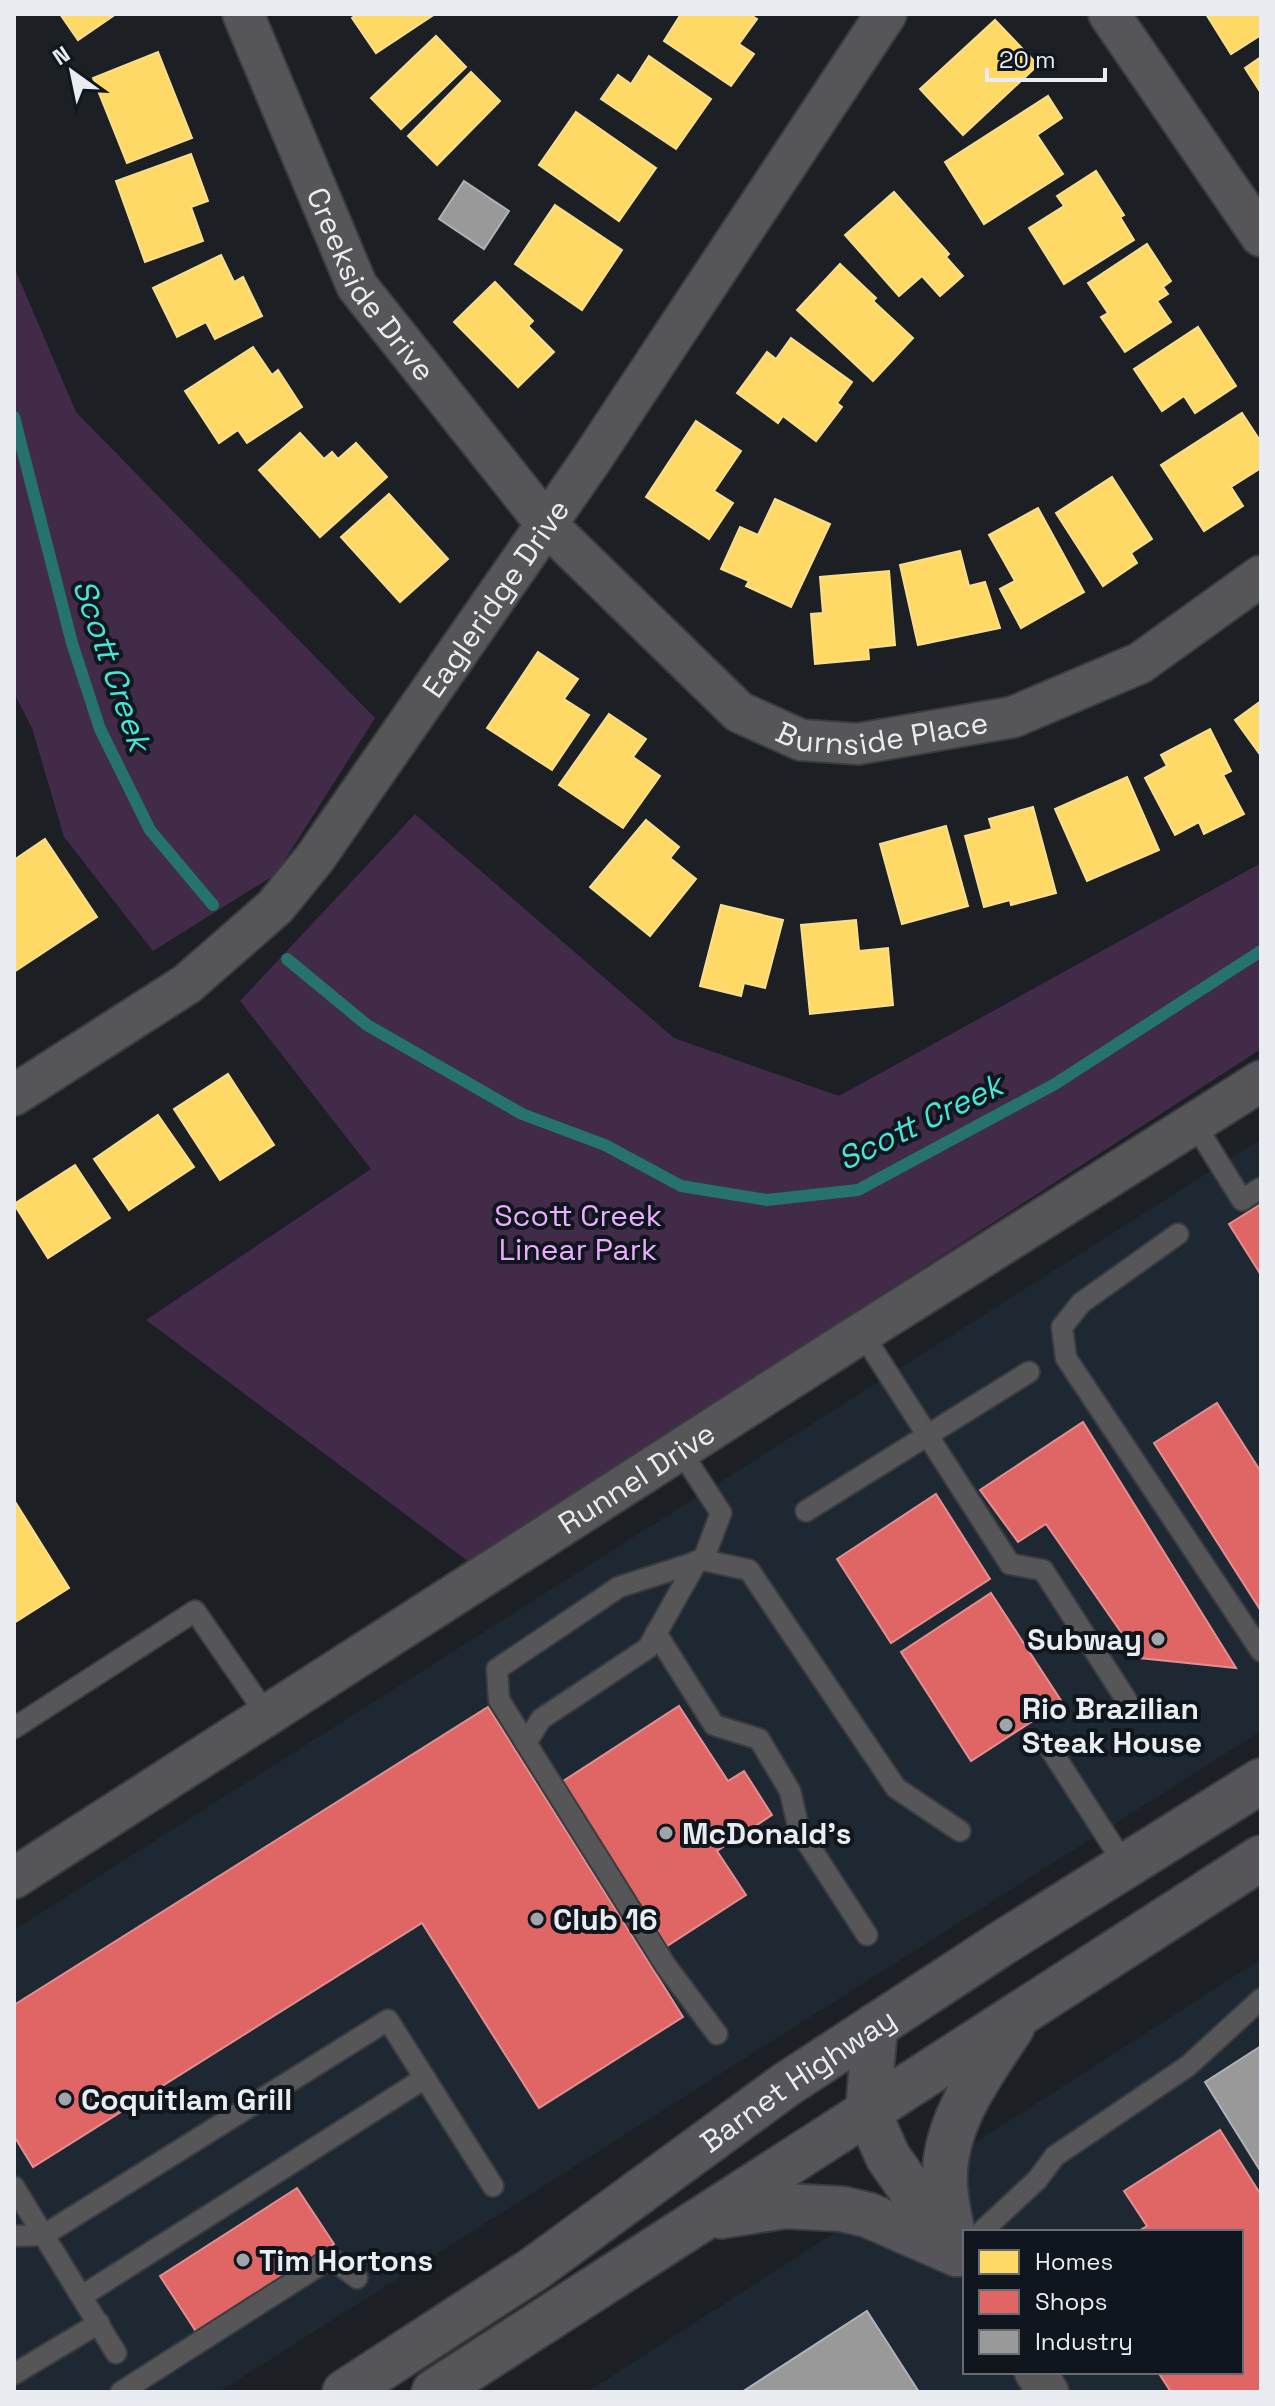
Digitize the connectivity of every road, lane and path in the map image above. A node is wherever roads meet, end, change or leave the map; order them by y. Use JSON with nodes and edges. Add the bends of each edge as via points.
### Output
{"nodes":[{"id":1,"x":243,"y":14,"type":"edge"},
{"id":2,"x":886,"y":14,"type":"edge"},
{"id":3,"x":1109,"y":14,"type":"edge"},
{"id":4,"x":1261,"y":236,"type":"edge"},
{"id":5,"x":547,"y":525,"type":"junction"},
{"id":6,"x":1261,"y":576,"type":"edge"},
{"id":7,"x":1261,"y":1081,"type":"edge"},
{"id":8,"x":14,"y":1095,"type":"edge"},
{"id":9,"x":1194,"y":1123,"type":"junction"},
{"id":10,"x":1261,"y":1188,"type":"edge"},
{"id":11,"x":1178,"y":1234,"type":"dead end"},
{"id":12,"x":862,"y":1333,"type":"junction"},
{"id":13,"x":1029,"y":1372,"type":"dead end"},
{"id":14,"x":927,"y":1434,"type":"junction"},
{"id":15,"x":680,"y":1450,"type":"junction"},
{"id":16,"x":806,"y":1511,"type":"dead end"},
{"id":17,"x":700,"y":1560,"type":"junction"},
{"id":18,"x":656,"y":1633,"type":"junction"},
{"id":19,"x":1261,"y":1651,"type":"edge"},
{"id":20,"x":1127,"y":1701,"type":"dead end"},
{"id":21,"x":267,"y":1715,"type":"junction"},
{"id":22,"x":14,"y":1728,"type":"edge"},
{"id":23,"x":526,"y":1743,"type":"junction"},
{"id":24,"x":1049,"y":1747,"type":"dead end"},
{"id":25,"x":1261,"y":1781,"type":"edge"},
{"id":26,"x":960,"y":1831,"type":"dead end"},
{"id":27,"x":1261,"y":1858,"type":"edge"},
{"id":28,"x":1125,"y":1865,"type":"junction"},
{"id":29,"x":14,"y":1878,"type":"edge"},
{"id":30,"x":867,"y":1935,"type":"dead end"},
{"id":31,"x":1261,"y":1999,"type":"edge"},
{"id":32,"x":1022,"y":2012,"type":"junction"},
{"id":33,"x":875,"y":2026,"type":"junction"},
{"id":34,"x":717,"y":2034,"type":"dead end"},
{"id":35,"x":425,"y":2078,"type":"junction"},
{"id":36,"x":868,"y":2112,"type":"junction"},
{"id":37,"x":493,"y":2186,"type":"dead end"},
{"id":38,"x":14,"y":2187,"type":"edge"},
{"id":39,"x":703,"y":2219,"type":"junction"},
{"id":40,"x":987,"y":2230,"type":"edge"},
{"id":41,"x":44,"y":2235,"type":"junction"},
{"id":42,"x":14,"y":2236,"type":"edge"},
{"id":43,"x":963,"y":2239,"type":"edge"},
{"id":44,"x":963,"y":2245,"type":"edge"},
{"id":45,"x":963,"y":2249,"type":"edge"},
{"id":46,"x":357,"y":2278,"type":"dead end"},
{"id":47,"x":82,"y":2296,"type":"junction"},
{"id":48,"x":99,"y":2323,"type":"junction"},
{"id":49,"x":116,"y":2353,"type":"dead end"},
{"id":50,"x":14,"y":2374,"type":"edge"},
{"id":51,"x":1036,"y":2374,"type":"edge"},
{"id":52,"x":121,"y":2392,"type":"edge"},
{"id":53,"x":345,"y":2392,"type":"edge"},
{"id":54,"x":434,"y":2392,"type":"edge"},
{"id":55,"x":1048,"y":2392,"type":"edge"}],
"edges":[{"from":1,"to":5,"type":"street","name":"Creekside Drive","via":[[357,286]]},
{"from":2,"to":5,"type":"street","name":"Eagleridge Drive"},
{"from":3,"to":4,"type":"street"},
{"from":5,"to":6,"type":"street","name":"Burnside Place","via":[[739,712],[801,740],[858,744],[1013,717],[1140,663]]},
{"from":5,"to":8,"type":"street","name":"Eagleridge Drive","via":[[315,858],[275,907],[187,984]]},
{"from":7,"to":9,"type":"street","name":"Runnel Drive"},
{"from":9,"to":10,"type":"lane","via":[[1242,1200]]},
{"from":9,"to":12,"type":"street","name":"Runnel Drive"},
{"from":11,"to":19,"type":"lane","via":[[1081,1303],[1062,1327],[1066,1358]]},
{"from":12,"to":14,"type":"lane"},
{"from":12,"to":15,"type":"street","name":"Runnel Drive"},
{"from":13,"to":14,"type":"lane"},
{"from":14,"to":16,"type":"lane"},
{"from":14,"to":20,"type":"lane","via":[[1010,1564],[1043,1570]]},
{"from":15,"to":17,"type":"lane","via":[[721,1513]]},
{"from":15,"to":21,"type":"street","name":"Runnel Drive"},
{"from":17,"to":18,"type":"lane"},
{"from":17,"to":23,"type":"lane","via":[[619,1587],[497,1669],[499,1700]]},
{"from":17,"to":26,"type":"lane","via":[[749,1570],[896,1788]]},
{"from":18,"to":23,"type":"lane","via":[[648,1648],[541,1719]]},
{"from":18,"to":30,"type":"lane","via":[[714,1725],[759,1739],[790,1791],[799,1830]]},
{"from":21,"to":22,"type":"lane","via":[[195,1611]]},
{"from":21,"to":29,"type":"street","name":"Runnel Drive"},
{"from":23,"to":34,"type":"lane","via":[[666,1966]]},
{"from":24,"to":28,"type":"lane"},
{"from":25,"to":28,"type":"main road","name":"Barnet Highway"},
{"from":27,"to":32,"type":"main road"},
{"from":28,"to":33,"type":"main road","name":"Barnet Highway"},
{"from":31,"to":40,"type":"lane","via":[[1188,2066],[1055,2156]]},
{"from":32,"to":36,"type":"main road"},
{"from":32,"to":43,"type":"main road","via":[[957,2117],[949,2141],[944,2185]]},
{"from":33,"to":36,"type":"main road"},
{"from":33,"to":53,"type":"main road","name":"Barnet Highway","via":[[744,2114],[534,2269]]},
{"from":35,"to":37,"type":"lane"},
{"from":35,"to":41,"type":"lane","via":[[388,2020]]},
{"from":35,"to":47,"type":"lane"},
{"from":36,"to":39,"type":"main road"},
{"from":36,"to":44,"type":"main road","via":[[888,2157]]},
{"from":38,"to":41,"type":"lane"},
{"from":39,"to":45,"type":"main road","via":[[785,2206],[842,2209]]},
{"from":39,"to":54,"type":"main road"},
{"from":41,"to":42,"type":"lane"},
{"from":41,"to":47,"type":"lane"},
{"from":46,"to":52,"type":"lane","via":[[331,2258]]},
{"from":47,"to":48,"type":"lane"},
{"from":48,"to":49,"type":"lane"},
{"from":48,"to":50,"type":"lane"},
{"from":51,"to":55,"type":"street"}]}
